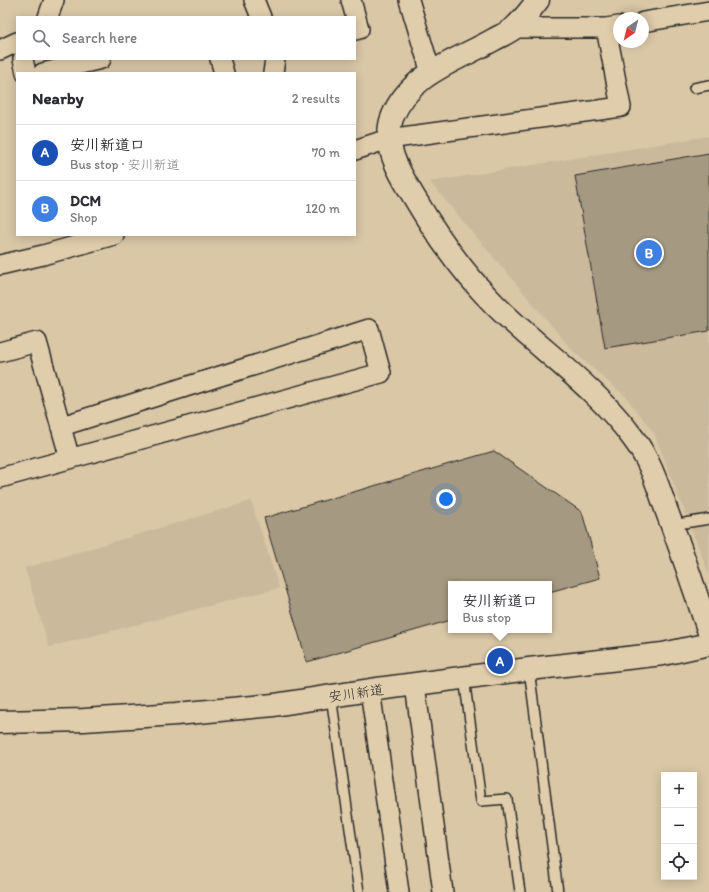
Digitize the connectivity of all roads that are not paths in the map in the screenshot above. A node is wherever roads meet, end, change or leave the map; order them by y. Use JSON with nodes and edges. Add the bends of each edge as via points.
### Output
{"nodes":[{"id":1,"x":54,"y":0,"type":"edge"},
{"id":2,"x":254,"y":0,"type":"edge"},
{"id":3,"x":351,"y":0,"type":"edge"},
{"id":4,"x":408,"y":0,"type":"edge"},
{"id":5,"x":538,"y":0,"type":"edge"},
{"id":6,"x":702,"y":8,"type":"edge"},
{"id":7,"x":48,"y":16,"type":"edge"},
{"id":8,"x":261,"y":16,"type":"edge"},
{"id":9,"x":355,"y":16,"type":"edge"},
{"id":10,"x":356,"y":18,"type":"edge"},
{"id":11,"x":649,"y":21,"type":"edge"},
{"id":12,"x":612,"y":27,"type":"edge"},
{"id":13,"x":514,"y":28,"type":"junction"},
{"id":14,"x":356,"y":30,"type":"edge"},
{"id":15,"x":16,"y":42,"type":"edge"},
{"id":16,"x":0,"y":50,"type":"edge"},
{"id":17,"x":23,"y":60,"type":"edge"},
{"id":18,"x":98,"y":60,"type":"edge"},
{"id":19,"x":220,"y":60,"type":"edge"},
{"id":20,"x":275,"y":60,"type":"edge"},
{"id":21,"x":26,"y":72,"type":"edge"},
{"id":22,"x":47,"y":72,"type":"edge"},
{"id":23,"x":224,"y":72,"type":"edge"},
{"id":24,"x":273,"y":72,"type":"edge"},
{"id":25,"x":431,"y":73,"type":"junction"},
{"id":26,"x":709,"y":85,"type":"edge"},
{"id":27,"x":694,"y":88,"type":"dead end"},
{"id":28,"x":388,"y":139,"type":"junction"},
{"id":29,"x":356,"y":150,"type":"edge"},
{"id":30,"x":106,"y":236,"type":"edge"},
{"id":31,"x":68,"y":241,"type":"edge"},
{"id":32,"x":0,"y":265,"type":"edge"},
{"id":33,"x":0,"y":352,"type":"edge"},
{"id":34,"x":62,"y":426,"type":"junction"},
{"id":35,"x":70,"y":459,"type":"junction"},
{"id":36,"x":0,"y":478,"type":"edge"},
{"id":37,"x":709,"y":519,"type":"edge"},
{"id":38,"x":672,"y":525,"type":"junction"},
{"id":39,"x":709,"y":632,"type":"edge"},
{"id":40,"x":709,"y":644,"type":"edge"},
{"id":41,"x":529,"y":669,"type":"junction"},
{"id":42,"x":464,"y":678,"type":"junction"},
{"id":43,"x":415,"y":685,"type":"junction"},
{"id":44,"x":370,"y":690,"type":"junction"},
{"id":45,"x":331,"y":696,"type":"junction"},
{"id":46,"x":0,"y":722,"type":"edge"},
{"id":47,"x":359,"y":892,"type":"edge"},
{"id":48,"x":399,"y":892,"type":"edge"},
{"id":49,"x":443,"y":892,"type":"edge"},
{"id":50,"x":520,"y":892,"type":"edge"},
{"id":51,"x":558,"y":892,"type":"edge"}],
"edges":[{"from":1,"to":7,"type":"street"},
{"from":2,"to":8,"type":"street"},
{"from":3,"to":9,"type":"street"},
{"from":4,"to":25,"type":"street"},
{"from":5,"to":13,"type":"street"},
{"from":6,"to":11,"type":"street"},
{"from":10,"to":14,"type":"street","via":[[359,29]]},
{"from":12,"to":13,"type":"street"},
{"from":12,"to":28,"type":"street","via":[[621,107]]},
{"from":13,"to":25,"type":"street"},
{"from":15,"to":16,"type":"street"},
{"from":17,"to":21,"type":"street"},
{"from":18,"to":22,"type":"street"},
{"from":19,"to":23,"type":"street"},
{"from":20,"to":24,"type":"street"},
{"from":25,"to":28,"type":"street","via":[[411,88],[400,103],[392,118]]},
{"from":26,"to":27,"type":"lane"},
{"from":28,"to":29,"type":"street"},
{"from":28,"to":38,"type":"street","via":[[397,169],[459,264],[495,305],[602,402],[633,438],[647,459]]},
{"from":30,"to":31,"type":"street"},
{"from":31,"to":32,"type":"street"},
{"from":33,"to":34,"type":"street","via":[[37,342]]},
{"from":34,"to":35,"type":"street"},
{"from":34,"to":35,"type":"street","via":[[369,329],[382,373]]},
{"from":35,"to":36,"type":"street"},
{"from":37,"to":38,"type":"lane"},
{"from":38,"to":39,"type":"street"},
{"from":40,"to":41,"type":"street","name":"安川新道","via":[[663,654]]},
{"from":41,"to":42,"type":"street","name":"安川新道"},
{"from":41,"to":51,"type":"lane"},
{"from":42,"to":43,"type":"street","name":"安川新道"},
{"from":42,"to":50,"type":"lane","via":[[481,801],[507,798]]},
{"from":43,"to":44,"type":"street","name":"安川新道"},
{"from":43,"to":49,"type":"street"},
{"from":44,"to":45,"type":"street","name":"安川新道"},
{"from":44,"to":48,"type":"street"},
{"from":45,"to":46,"type":"street","name":"安川新道","via":[[274,705],[176,714]]},
{"from":45,"to":47,"type":"lane"}]}
